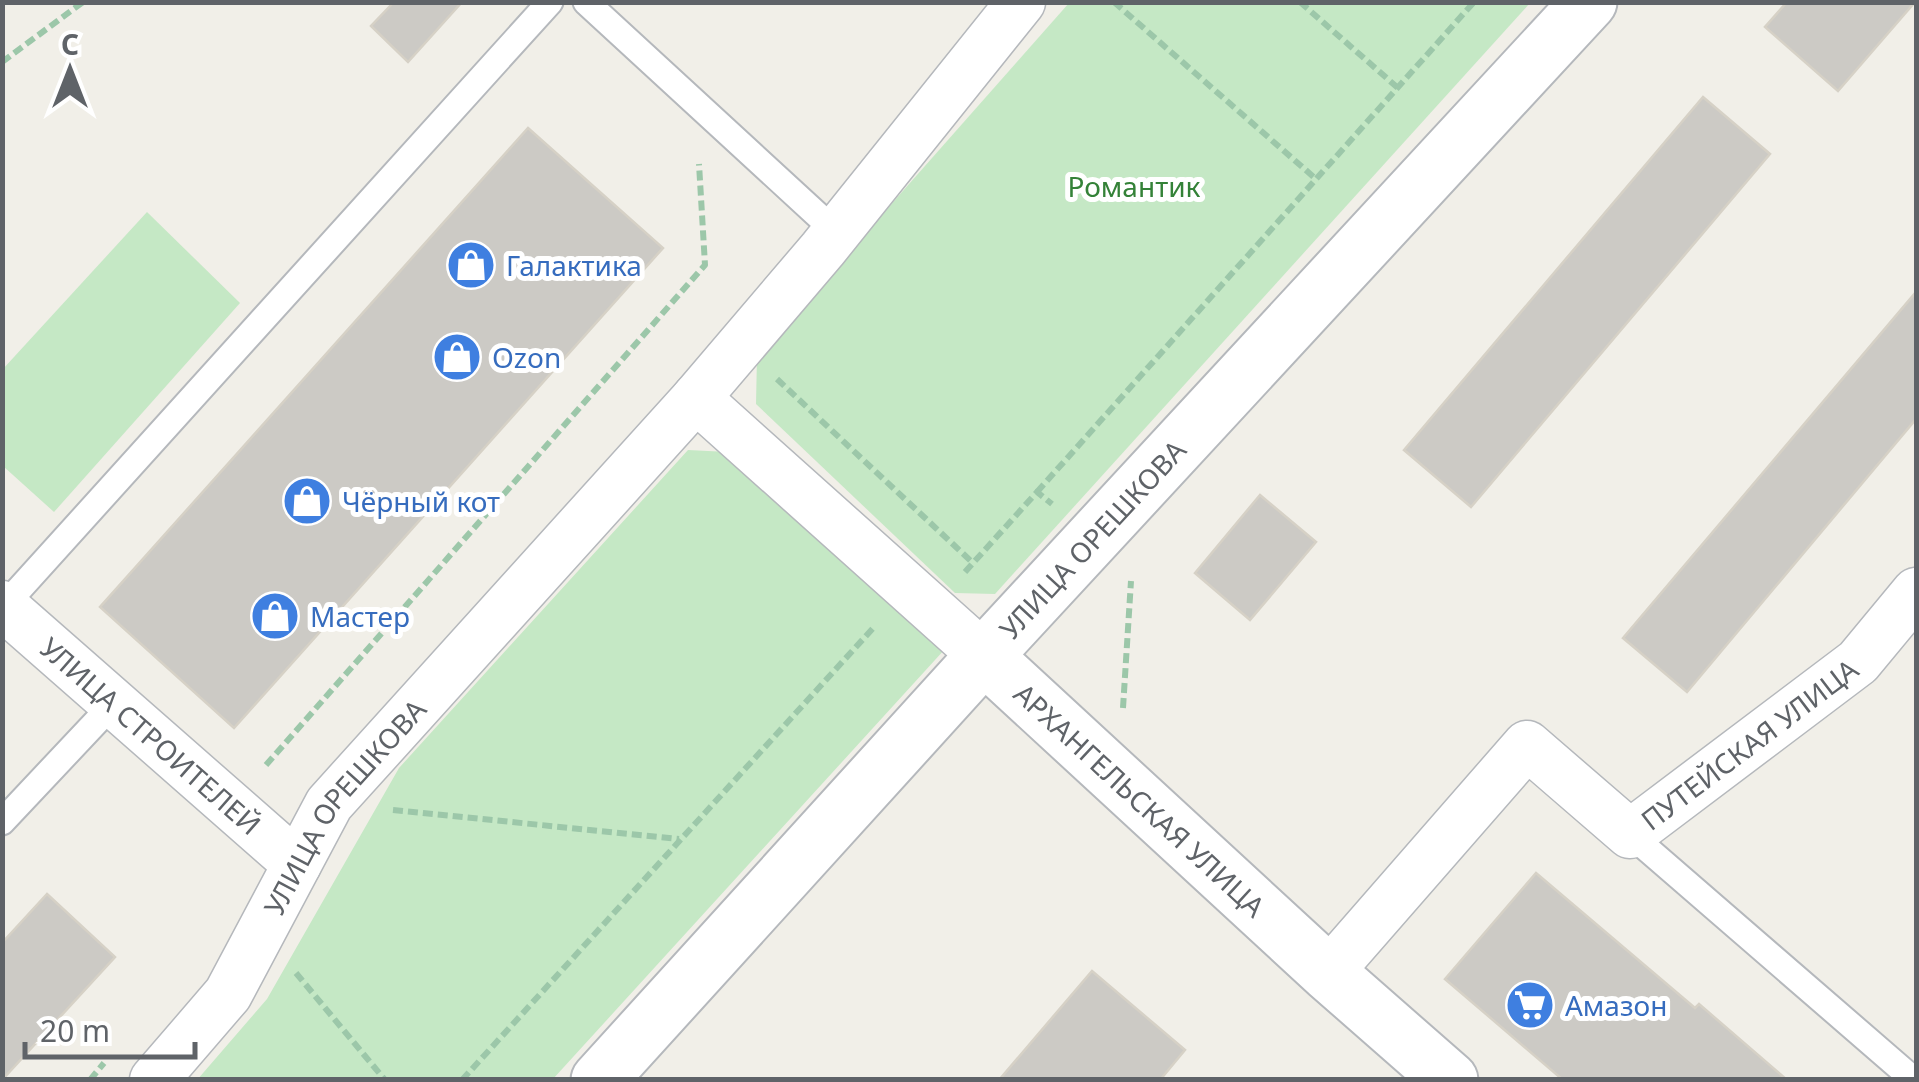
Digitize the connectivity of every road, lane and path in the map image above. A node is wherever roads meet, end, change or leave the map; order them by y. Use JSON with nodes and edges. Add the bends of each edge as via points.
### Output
{"nodes":[{"id":1,"x":83,"y":2,"type":"edge"},
{"id":2,"x":586,"y":2,"type":"edge"},
{"id":3,"x":1020,"y":2,"type":"edge"},
{"id":4,"x":1114,"y":2,"type":"edge"},
{"id":5,"x":1300,"y":2,"type":"edge"},
{"id":6,"x":1474,"y":2,"type":"edge"},
{"id":7,"x":1589,"y":2,"type":"edge"},
{"id":8,"x":539,"y":6,"type":"edge"},
{"id":9,"x":2,"y":62,"type":"edge"},
{"id":10,"x":1398,"y":88,"type":"junction"},
{"id":11,"x":695,"y":102,"type":"junction"},
{"id":12,"x":1316,"y":179,"type":"junction"},
{"id":13,"x":836,"y":232,"type":"junction"},
{"id":14,"x":741,"y":345,"type":"junction"},
{"id":15,"x":696,"y":398,"type":"junction"},
{"id":16,"x":1037,"y":492,"type":"dead end"},
{"id":17,"x":973,"y":563,"type":"dead end"},
{"id":18,"x":1916,"y":592,"type":"edge"},
{"id":19,"x":3,"y":606,"type":"edge"},
{"id":20,"x":887,"y":636,"type":"dead end"},
{"id":21,"x":984,"y":656,"type":"junction"},
{"id":22,"x":114,"y":704,"type":"junction"},
{"id":23,"x":329,"y":804,"type":"junction"},
{"id":24,"x":230,"y":806,"type":"junction"},
{"id":25,"x":2,"y":822,"type":"edge"},
{"id":26,"x":1630,"y":834,"type":"junction"},
{"id":27,"x":680,"y":839,"type":"junction"},
{"id":28,"x":297,"y":864,"type":"junction"},
{"id":29,"x":261,"y":931,"type":"junction"},
{"id":30,"x":1328,"y":972,"type":"junction"},
{"id":31,"x":116,"y":1050,"type":"dead end"},
{"id":32,"x":90,"y":1080,"type":"edge"},
{"id":33,"x":154,"y":1080,"type":"edge"},
{"id":34,"x":385,"y":1080,"type":"edge"},
{"id":35,"x":462,"y":1080,"type":"edge"},
{"id":36,"x":599,"y":1080,"type":"edge"},
{"id":37,"x":1450,"y":1080,"type":"edge"},
{"id":38,"x":1914,"y":1080,"type":"edge"}],
"edges":[{"from":1,"to":9,"type":"path"},
{"from":2,"to":11,"type":"lane"},
{"from":3,"to":13,"type":"street","name":"УЛИЦА ОРЕШКОВА"},
{"from":4,"to":12,"type":"path"},
{"from":5,"to":10,"type":"path"},
{"from":6,"to":10,"type":"path"},
{"from":7,"to":21,"type":"street","name":"УЛИЦА ОРЕШКОВА"},
{"from":8,"to":19,"type":"lane"},
{"from":10,"to":12,"type":"path"},
{"from":11,"to":13,"type":"lane"},
{"from":11,"to":24,"type":"path","via":[[705,265]]},
{"from":12,"to":16,"type":"path"},
{"from":13,"to":14,"type":"street","name":"УЛИЦА ОРЕШКОВА"},
{"from":14,"to":15,"type":"street","name":"УЛИЦА ОРЕШКОВА"},
{"from":14,"to":17,"type":"path"},
{"from":15,"to":21,"type":"street","name":"АРХАНГЕЛЬСКАЯ УЛИЦА"},
{"from":15,"to":23,"type":"street","name":"УЛИЦА ОРЕШКОВА"},
{"from":18,"to":26,"type":"street","name":"ПУТЕЙСКАЯ УЛИЦА","via":[[1858,662]]},
{"from":19,"to":22,"type":"street","name":"УЛИЦА СТРОИТЕЛЕЙ"},
{"from":20,"to":27,"type":"path","via":[[874,625]]},
{"from":21,"to":30,"type":"street","name":"АРХАНГЕЛЬСКАЯ УЛИЦА"},
{"from":21,"to":36,"type":"street","name":"УЛИЦА ОРЕШКОВА"},
{"from":22,"to":24,"type":"street","name":"УЛИЦА СТРОИТЕЛЕЙ"},
{"from":22,"to":25,"type":"lane"},
{"from":23,"to":27,"type":"path"},
{"from":23,"to":28,"type":"street","name":"УЛИЦА ОРЕШКОВА"},
{"from":24,"to":28,"type":"street","name":"УЛИЦА СТРОИТЕЛЕЙ"},
{"from":26,"to":30,"type":"street","name":"ПУТЕЙСКАЯ УЛИЦА","via":[[1527,745]]},
{"from":26,"to":38,"type":"lane"},
{"from":27,"to":35,"type":"path"},
{"from":28,"to":29,"type":"street","name":"УЛИЦА ОРЕШКОВА"},
{"from":29,"to":33,"type":"street","name":"УЛИЦА ОРЕШКОВА","via":[[228,994]]},
{"from":29,"to":34,"type":"path"},
{"from":30,"to":37,"type":"street","name":"АРХАНГЕЛЬСКАЯ УЛИЦА"},
{"from":31,"to":32,"type":"path"}]}
